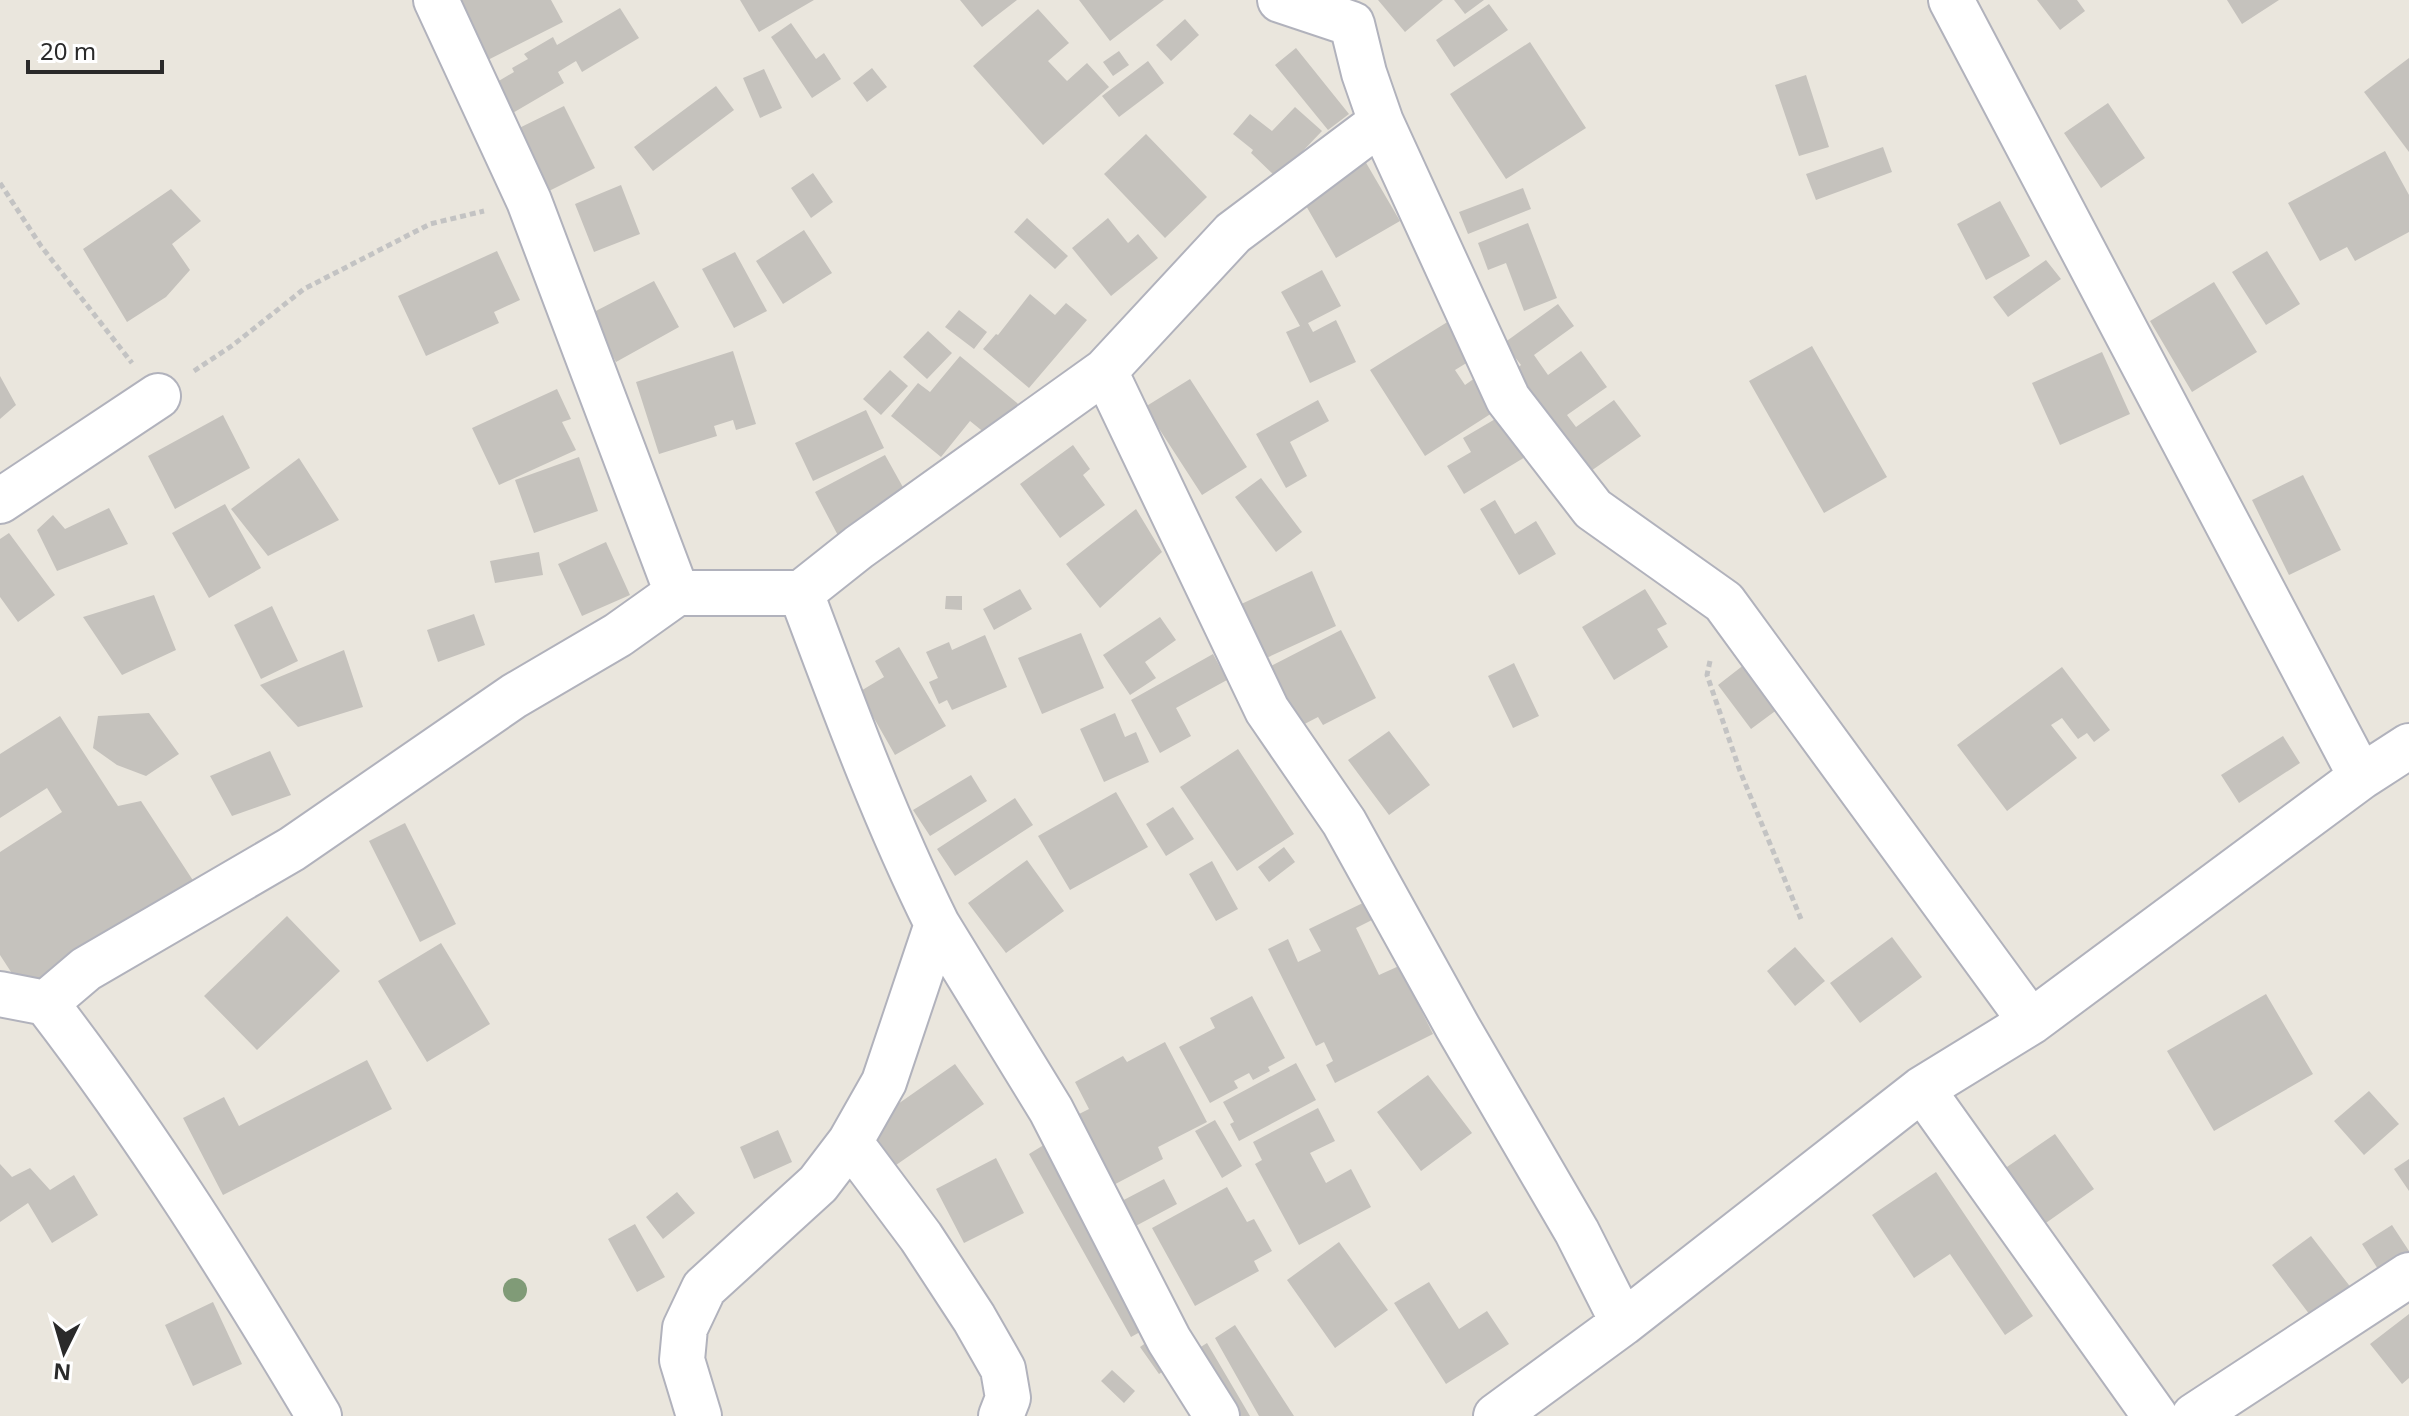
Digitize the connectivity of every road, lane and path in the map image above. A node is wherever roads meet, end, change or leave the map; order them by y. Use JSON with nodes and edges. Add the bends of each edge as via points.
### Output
{"nodes":[{"id":1,"x":436,"y":0,"type":"edge"},
{"id":2,"x":1280,"y":0,"type":"edge"},
{"id":3,"x":1951,"y":0,"type":"edge"},
{"id":4,"x":1356,"y":12,"type":"edge"},
{"id":5,"x":1381,"y":122,"type":"junction"},
{"id":6,"x":0,"y":183,"type":"edge"},
{"id":7,"x":529,"y":201,"type":"junction"},
{"id":8,"x":1105,"y":371,"type":"junction"},
{"id":9,"x":158,"y":396,"type":"junction"},
{"id":10,"x":0,"y":501,"type":"edge"},
{"id":11,"x":677,"y":593,"type":"junction"},
{"id":12,"x":801,"y":593,"type":"junction"},
{"id":13,"x":1724,"y":602,"type":"junction"},
{"id":14,"x":2409,"y":746,"type":"edge"},
{"id":15,"x":2361,"y":777,"type":"junction"},
{"id":16,"x":1801,"y":919,"type":"dead end"},
{"id":17,"x":937,"y":924,"type":"junction"},
{"id":18,"x":0,"y":994,"type":"edge"},
{"id":19,"x":46,"y":1003,"type":"junction"},
{"id":20,"x":2031,"y":1022,"type":"junction"},
{"id":21,"x":1922,"y":1089,"type":"junction"},
{"id":22,"x":850,"y":1142,"type":"junction"},
{"id":23,"x":2409,"y":1275,"type":"edge"},
{"id":24,"x":1623,"y":1323,"type":"junction"},
{"id":25,"x":319,"y":1416,"type":"edge"},
{"id":26,"x":699,"y":1416,"type":"edge"},
{"id":27,"x":1001,"y":1416,"type":"edge"},
{"id":28,"x":1217,"y":1416,"type":"edge"},
{"id":29,"x":1496,"y":1416,"type":"edge"},
{"id":30,"x":2155,"y":1416,"type":"edge"},
{"id":31,"x":2194,"y":1416,"type":"edge"}],
"edges":[{"from":1,"to":7,"type":"street"},
{"from":2,"to":4,"type":"street"},
{"from":3,"to":15,"type":"street"},
{"from":4,"to":5,"type":"street","via":[[1364,73]]},
{"from":5,"to":8,"type":"street","via":[[1233,233]]},
{"from":5,"to":13,"type":"street","via":[[1508,399],[1593,509]]},
{"from":6,"to":9,"type":"path","via":[[41,246]]},
{"from":7,"to":9,"type":"path","via":[[430,224],[304,289]]},
{"from":7,"to":11,"type":"street"},
{"from":8,"to":12,"type":"street"},
{"from":8,"to":24,"type":"street","via":[[1267,710],[1344,822],[1577,1232]]},
{"from":9,"to":10,"type":"street"},
{"from":11,"to":12,"type":"street"},
{"from":11,"to":19,"type":"street","via":[[514,696],[292,849],[86,969]]},
{"from":12,"to":17,"type":"street","via":[[873,784]]},
{"from":13,"to":16,"type":"path","via":[[1707,675]]},
{"from":13,"to":20,"type":"street"},
{"from":14,"to":15,"type":"street"},
{"from":15,"to":20,"type":"street"},
{"from":17,"to":22,"type":"street","via":[[884,1082]]},
{"from":17,"to":28,"type":"street","via":[[1051,1110],[1169,1340]]},
{"from":18,"to":19,"type":"street"},
{"from":19,"to":25,"type":"street","via":[[236,1277]]},
{"from":20,"to":21,"type":"street"},
{"from":21,"to":24,"type":"street"},
{"from":21,"to":30,"type":"street"},
{"from":22,"to":26,"type":"street","via":[[818,1184],[704,1288],[685,1328],[682,1360]]},
{"from":22,"to":27,"type":"street","via":[[921,1237],[1003,1369],[1008,1398]]},
{"from":23,"to":31,"type":"street"},
{"from":24,"to":29,"type":"street"}]}
